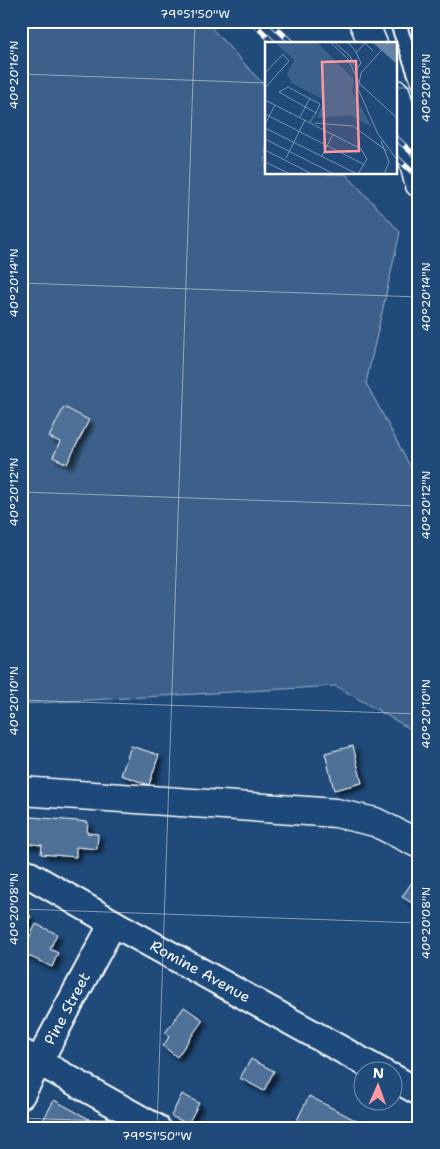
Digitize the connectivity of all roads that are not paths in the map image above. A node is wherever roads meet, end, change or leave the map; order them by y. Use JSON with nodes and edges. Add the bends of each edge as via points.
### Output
{"nodes":[{"id":1,"x":363,"y":21,"type":"edge"},
{"id":2,"x":397,"y":21,"type":"edge"},
{"id":3,"x":372,"y":42,"type":"edge"},
{"id":4,"x":419,"y":83,"type":"edge"},
{"id":5,"x":398,"y":98,"type":"edge"},
{"id":6,"x":413,"y":131,"type":"edge"},
{"id":7,"x":419,"y":183,"type":"edge"},
{"id":8,"x":21,"y":791,"type":"edge"},
{"id":9,"x":419,"y":844,"type":"edge"},
{"id":10,"x":21,"y":870,"type":"edge"},
{"id":11,"x":113,"y":924,"type":"junction"},
{"id":12,"x":30,"y":1057,"type":"edge"},
{"id":13,"x":364,"y":1062,"type":"edge"},
{"id":14,"x":402,"y":1083,"type":"edge"},
{"id":15,"x":419,"y":1092,"type":"edge"},
{"id":16,"x":21,"y":1094,"type":"edge"},
{"id":17,"x":157,"y":1128,"type":"edge"}],
"edges":[{"from":1,"to":3,"type":"street"},
{"from":2,"to":4,"type":"lane"},
{"from":5,"to":6,"type":"street"},
{"from":6,"to":7,"type":"street"},
{"from":8,"to":9,"type":"street","via":[[336,812],[375,822]]},
{"from":10,"to":11,"type":"street","name":"Romine Avenue"},
{"from":11,"to":12,"type":"street","name":"Pine Street"},
{"from":11,"to":13,"type":"street","name":"Romine Avenue"},
{"from":12,"to":16,"type":"street","name":"Pine Street"},
{"from":12,"to":17,"type":"street"},
{"from":14,"to":15,"type":"street"}]}
